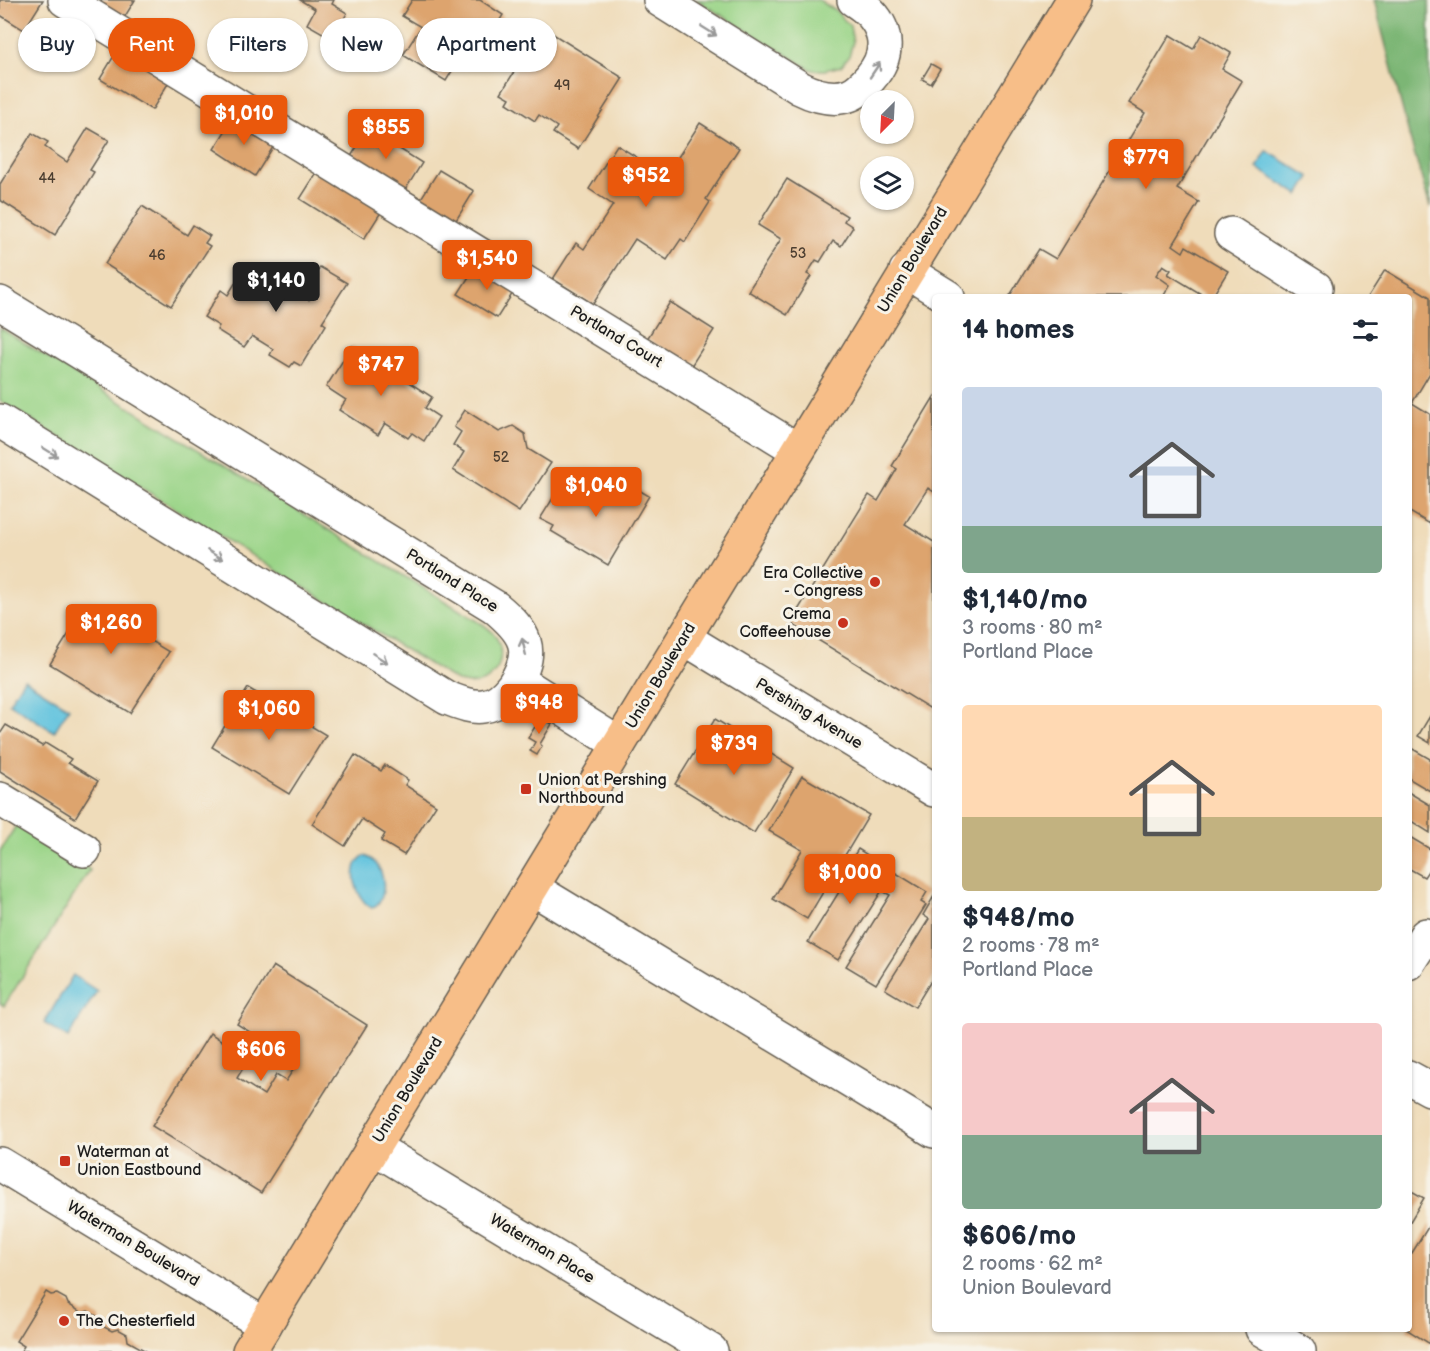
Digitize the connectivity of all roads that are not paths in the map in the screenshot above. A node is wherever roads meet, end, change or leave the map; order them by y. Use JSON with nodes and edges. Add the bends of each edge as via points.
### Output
{"nodes":[{"id":1,"x":65,"y":0,"type":"edge"},
{"id":2,"x":660,"y":0,"type":"edge"},
{"id":3,"x":854,"y":0,"type":"edge"},
{"id":4,"x":1073,"y":0,"type":"edge"},
{"id":5,"x":1231,"y":234,"type":"dead end"},
{"id":6,"x":906,"y":271,"type":"junction"},
{"id":7,"x":1316,"y":288,"type":"dead end"},
{"id":8,"x":943,"y":294,"type":"edge"},
{"id":9,"x":0,"y":303,"type":"edge"},
{"id":10,"x":0,"y":421,"type":"edge"},
{"id":11,"x":798,"y":450,"type":"junction"},
{"id":12,"x":684,"y":638,"type":"junction"},
{"id":13,"x":517,"y":680,"type":"junction"},
{"id":14,"x":620,"y":744,"type":"junction"},
{"id":15,"x":932,"y":789,"type":"edge"},
{"id":16,"x":0,"y":799,"type":"edge"},
{"id":17,"x":84,"y":850,"type":"dead end"},
{"id":18,"x":531,"y":888,"type":"junction"},
{"id":19,"x":1426,"y":935,"type":"dead end"},
{"id":20,"x":1412,"y":957,"type":"edge"},
{"id":21,"x":1412,"y":1079,"type":"edge"},
{"id":22,"x":1430,"y":1089,"type":"edge"},
{"id":23,"x":932,"y":1130,"type":"edge"},
{"id":24,"x":373,"y":1147,"type":"junction"},
{"id":25,"x":0,"y":1164,"type":"edge"},
{"id":26,"x":1267,"y":1332,"type":"edge"},
{"id":27,"x":257,"y":1338,"type":"edge"},
{"id":28,"x":711,"y":1351,"type":"edge"},
{"id":29,"x":1299,"y":1351,"type":"edge"}],
"edges":[{"from":1,"to":11,"type":"street","name":"Portland Court"},
{"from":2,"to":3,"type":"street","one_way":true,"via":[[800,87],[816,96],[832,97],[848,96],[862,88],[883,59],[881,28],[871,13]]},
{"from":4,"to":6,"type":"main road","name":"Union Boulevard"},
{"from":5,"to":7,"type":"street"},
{"from":6,"to":8,"type":"street"},
{"from":6,"to":11,"type":"main road","name":"Union Boulevard"},
{"from":13,"to":9,"type":"street","name":"Portland Place","one_way":true,"via":[[524,668],[526,644],[514,622],[495,607]]},
{"from":10,"to":13,"type":"street","name":"Portland Place","one_way":true,"via":[[447,698],[483,706],[496,702]]},
{"from":11,"to":12,"type":"main road","name":"Union Boulevard"},
{"from":12,"to":14,"type":"main road","name":"Union Boulevard"},
{"from":12,"to":15,"type":"street","name":"Pershing Avenue"},
{"from":13,"to":14,"type":"street"},
{"from":14,"to":18,"type":"main road","name":"Union Boulevard"},
{"from":16,"to":17,"type":"street"},
{"from":18,"to":23,"type":"street"},
{"from":18,"to":24,"type":"main road","name":"Union Boulevard"},
{"from":19,"to":20,"type":"street"},
{"from":21,"to":22,"type":"street"},
{"from":24,"to":27,"type":"main road","name":"Union Boulevard"},
{"from":24,"to":28,"type":"street","name":"Waterman Place"},
{"from":25,"to":27,"type":"street","name":"Waterman Boulevard"},
{"from":26,"to":29,"type":"street"}]}
